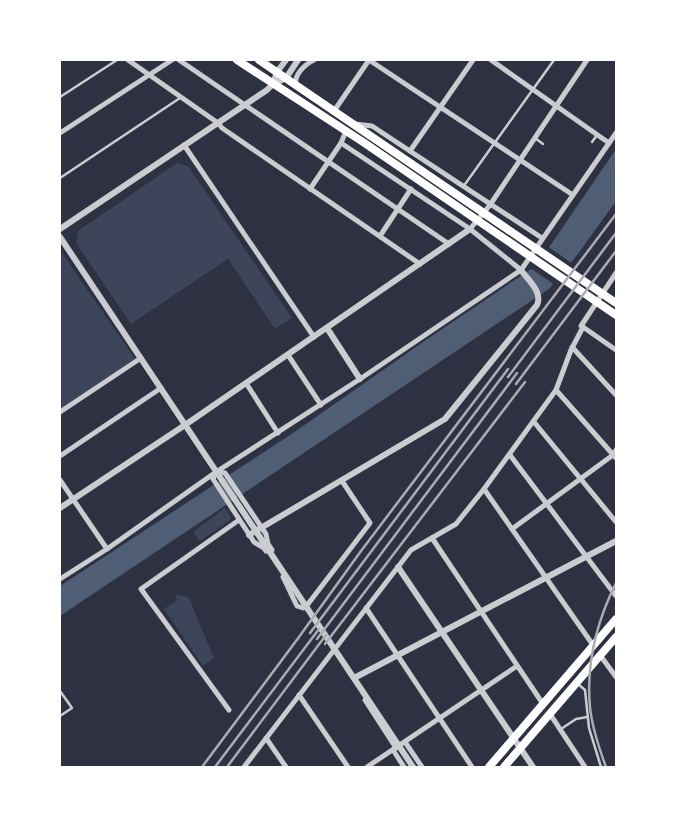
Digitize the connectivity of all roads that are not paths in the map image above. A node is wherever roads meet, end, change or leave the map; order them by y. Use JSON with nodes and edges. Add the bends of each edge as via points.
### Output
{"nodes":[{"id":1,"x":117,"y":60,"type":"edge"},
{"id":2,"x":128,"y":60,"type":"edge"},
{"id":3,"x":172,"y":60,"type":"edge"},
{"id":4,"x":180,"y":60,"type":"edge"},
{"id":5,"x":237,"y":60,"type":"edge"},
{"id":6,"x":259,"y":60,"type":"edge"},
{"id":7,"x":286,"y":60,"type":"edge"},
{"id":8,"x":298,"y":60,"type":"edge"},
{"id":9,"x":314,"y":60,"type":"edge"},
{"id":10,"x":369,"y":60,"type":"edge"},
{"id":11,"x":473,"y":60,"type":"edge"},
{"id":12,"x":491,"y":60,"type":"edge"},
{"id":13,"x":554,"y":60,"type":"edge"},
{"id":14,"x":587,"y":60,"type":"edge"},
{"id":15,"x":277,"y":72,"type":"junction"},
{"id":16,"x":150,"y":76,"type":"junction"},
{"id":17,"x":286,"y":78,"type":"junction"},
{"id":18,"x":273,"y":84,"type":"junction"},
{"id":19,"x":296,"y":84,"type":"junction"},
{"id":20,"x":534,"y":90,"type":"junction"},
{"id":21,"x":60,"y":97,"type":"edge"},
{"id":22,"x":181,"y":97,"type":"junction"},
{"id":23,"x":244,"y":105,"type":"junction"},
{"id":24,"x":556,"y":106,"type":"junction"},
{"id":25,"x":440,"y":108,"type":"junction"},
{"id":26,"x":334,"y":111,"type":"junction"},
{"id":27,"x":218,"y":122,"type":"junction"},
{"id":28,"x":354,"y":124,"type":"junction"},
{"id":29,"x":346,"y":131,"type":"junction"},
{"id":30,"x":60,"y":133,"type":"edge"},
{"id":31,"x":616,"y":133,"type":"edge"},
{"id":32,"x":597,"y":135,"type":"junction"},
{"id":33,"x":535,"y":138,"type":"junction"},
{"id":34,"x":592,"y":142,"type":"dead end"},
{"id":35,"x":342,"y":143,"type":"junction"},
{"id":36,"x":608,"y":143,"type":"junction"},
{"id":37,"x":494,"y":144,"type":"junction"},
{"id":38,"x":544,"y":144,"type":"dead end"},
{"id":39,"x":184,"y":145,"type":"junction"},
{"id":40,"x":410,"y":151,"type":"junction"},
{"id":41,"x":520,"y":160,"type":"junction"},
{"id":42,"x":328,"y":162,"type":"junction"},
{"id":43,"x":60,"y":178,"type":"edge"},
{"id":44,"x":464,"y":187,"type":"junction"},
{"id":45,"x":411,"y":188,"type":"junction"},
{"id":46,"x":310,"y":189,"type":"junction"},
{"id":47,"x":572,"y":195,"type":"junction"},
{"id":48,"x":490,"y":205,"type":"junction"},
{"id":49,"x":398,"y":209,"type":"junction"},
{"id":50,"x":60,"y":229,"type":"edge"},
{"id":51,"x":470,"y":229,"type":"junction"},
{"id":52,"x":380,"y":236,"type":"junction"},
{"id":53,"x":60,"y":237,"type":"edge"},
{"id":54,"x":542,"y":238,"type":"junction"},
{"id":55,"x":449,"y":244,"type":"junction"},
{"id":56,"x":420,"y":264,"type":"junction"},
{"id":57,"x":521,"y":270,"type":"junction"},
{"id":58,"x":616,"y":274,"type":"edge"},
{"id":59,"x":616,"y":303,"type":"edge"},
{"id":60,"x":616,"y":315,"type":"edge"},
{"id":61,"x":583,"y":327,"type":"junction"},
{"id":62,"x":327,"y":328,"type":"junction"},
{"id":63,"x":314,"y":337,"type":"junction"},
{"id":64,"x":572,"y":347,"type":"junction"},
{"id":65,"x":616,"y":350,"type":"edge"},
{"id":66,"x":288,"y":355,"type":"junction"},
{"id":67,"x":141,"y":358,"type":"junction"},
{"id":68,"x":360,"y":379,"type":"junction"},
{"id":69,"x":246,"y":383,"type":"junction"},
{"id":70,"x":161,"y":388,"type":"junction"},
{"id":71,"x":556,"y":390,"type":"junction"},
{"id":72,"x":616,"y":395,"type":"edge"},
{"id":73,"x":321,"y":405,"type":"junction"},
{"id":74,"x":60,"y":412,"type":"edge"},
{"id":75,"x":534,"y":422,"type":"junction"},
{"id":76,"x":185,"y":425,"type":"junction"},
{"id":77,"x":278,"y":433,"type":"junction"},
{"id":78,"x":615,"y":454,"type":"edge"},
{"id":79,"x":510,"y":455,"type":"junction"},
{"id":80,"x":60,"y":456,"type":"edge"},
{"id":81,"x":216,"y":472,"type":"junction"},
{"id":82,"x":223,"y":476,"type":"junction"},
{"id":83,"x":580,"y":478,"type":"junction"},
{"id":84,"x":60,"y":480,"type":"edge"},
{"id":85,"x":342,"y":481,"type":"junction"},
{"id":86,"x":484,"y":489,"type":"junction"},
{"id":87,"x":73,"y":499,"type":"junction"},
{"id":88,"x":546,"y":504,"type":"junction"},
{"id":89,"x":60,"y":508,"type":"edge"},
{"id":90,"x":239,"y":520,"type":"junction"},
{"id":91,"x":616,"y":522,"type":"edge"},
{"id":92,"x":261,"y":528,"type":"junction"},
{"id":93,"x":512,"y":529,"type":"junction"},
{"id":94,"x":249,"y":535,"type":"junction"},
{"id":95,"x":432,"y":538,"type":"junction"},
{"id":96,"x":616,"y":542,"type":"edge"},
{"id":97,"x":107,"y":549,"type":"junction"},
{"id":98,"x":586,"y":557,"type":"junction"},
{"id":99,"x":398,"y":567,"type":"junction"},
{"id":100,"x":547,"y":578,"type":"junction"},
{"id":101,"x":60,"y":579,"type":"edge"},
{"id":102,"x":616,"y":596,"type":"edge"},
{"id":103,"x":308,"y":604,"type":"junction"},
{"id":104,"x":366,"y":608,"type":"junction"},
{"id":105,"x":481,"y":612,"type":"junction"},
{"id":106,"x":616,"y":619,"type":"edge"},
{"id":107,"x":442,"y":632,"type":"junction"},
{"id":108,"x":616,"y":637,"type":"edge"},
{"id":109,"x":593,"y":645,"type":"junction"},
{"id":110,"x":334,"y":649,"type":"junction"},
{"id":111,"x":398,"y":655,"type":"junction"},
{"id":112,"x":600,"y":655,"type":"junction"},
{"id":113,"x":517,"y":666,"type":"junction"},
{"id":114,"x":353,"y":677,"type":"junction"},
{"id":115,"x":616,"y":677,"type":"edge"},
{"id":116,"x":577,"y":682,"type":"junction"},
{"id":117,"x":482,"y":690,"type":"junction"},
{"id":118,"x":60,"y":692,"type":"edge"},
{"id":119,"x":299,"y":695,"type":"junction"},
{"id":120,"x":543,"y":704,"type":"junction"},
{"id":121,"x":229,"y":710,"type":"dead end"},
{"id":122,"x":550,"y":714,"type":"junction"},
{"id":123,"x":60,"y":716,"type":"edge"},
{"id":124,"x":587,"y":717,"type":"junction"},
{"id":125,"x":440,"y":719,"type":"junction"},
{"id":126,"x":560,"y":730,"type":"junction"},
{"id":127,"x":514,"y":737,"type":"junction"},
{"id":128,"x":266,"y":738,"type":"junction"},
{"id":129,"x":399,"y":746,"type":"junction"},
{"id":130,"x":521,"y":748,"type":"junction"},
{"id":131,"x":370,"y":766,"type":"edge"},
{"id":132,"x":244,"y":767,"type":"edge"},
{"id":133,"x":286,"y":767,"type":"edge"},
{"id":134,"x":348,"y":767,"type":"edge"},
{"id":135,"x":404,"y":767,"type":"edge"},
{"id":136,"x":413,"y":767,"type":"edge"},
{"id":137,"x":422,"y":767,"type":"edge"},
{"id":138,"x":472,"y":767,"type":"edge"},
{"id":139,"x":489,"y":767,"type":"edge"},
{"id":140,"x":504,"y":767,"type":"edge"},
{"id":141,"x":534,"y":767,"type":"edge"},
{"id":142,"x":585,"y":767,"type":"edge"},
{"id":143,"x":601,"y":767,"type":"edge"}],
"edges":[{"from":1,"to":21,"type":"lane"},
{"from":2,"to":16,"type":"street"},
{"from":3,"to":16,"type":"street"},
{"from":4,"to":23,"type":"street"},
{"from":5,"to":18,"type":"main road"},
{"from":6,"to":15,"type":"main road"},
{"from":7,"to":15,"type":"street"},
{"from":8,"to":17,"type":"street"},
{"from":9,"to":19,"type":"street","via":[[304,66]]},
{"from":10,"to":25,"type":"street"},
{"from":10,"to":26,"type":"street"},
{"from":11,"to":25,"type":"street"},
{"from":12,"to":20,"type":"street"},
{"from":13,"to":20,"type":"lane"},
{"from":14,"to":24,"type":"street"},
{"from":15,"to":17,"type":"main road"},
{"from":15,"to":18,"type":"street"},
{"from":16,"to":22,"type":"street"},
{"from":16,"to":30,"type":"street"},
{"from":17,"to":18,"type":"street"},
{"from":17,"to":19,"type":"main road"},
{"from":18,"to":23,"type":"street"},
{"from":18,"to":29,"type":"main road"},
{"from":19,"to":26,"type":"main road"},
{"from":20,"to":24,"type":"street"},
{"from":20,"to":37,"type":"lane"},
{"from":22,"to":27,"type":"street"},
{"from":22,"to":43,"type":"lane"},
{"from":23,"to":27,"type":"street"},
{"from":23,"to":42,"type":"street"},
{"from":24,"to":32,"type":"street"},
{"from":24,"to":33,"type":"street"},
{"from":25,"to":37,"type":"street"},
{"from":25,"to":40,"type":"street"},
{"from":26,"to":28,"type":"main road"},
{"from":27,"to":39,"type":"street"},
{"from":27,"to":46,"type":"street"},
{"from":28,"to":40,"type":"street","via":[[372,126]]},
{"from":28,"to":59,"type":"main road"},
{"from":29,"to":35,"type":"street"},
{"from":29,"to":60,"type":"main road"},
{"from":31,"to":36,"type":"street"},
{"from":32,"to":34,"type":"lane"},
{"from":32,"to":36,"type":"street"},
{"from":33,"to":38,"type":"lane"},
{"from":33,"to":41,"type":"street"},
{"from":35,"to":42,"type":"street"},
{"from":35,"to":45,"type":"street"},
{"from":36,"to":47,"type":"street"},
{"from":37,"to":41,"type":"street"},
{"from":37,"to":44,"type":"lane"},
{"from":39,"to":50,"type":"street"},
{"from":39,"to":63,"type":"street"},
{"from":40,"to":44,"type":"street"},
{"from":41,"to":47,"type":"street"},
{"from":41,"to":48,"type":"street"},
{"from":42,"to":46,"type":"street"},
{"from":42,"to":49,"type":"street"},
{"from":44,"to":48,"type":"street"},
{"from":45,"to":49,"type":"street"},
{"from":45,"to":51,"type":"street"},
{"from":46,"to":52,"type":"street"},
{"from":47,"to":54,"type":"street"},
{"from":48,"to":51,"type":"street"},
{"from":48,"to":54,"type":"street"},
{"from":49,"to":52,"type":"street"},
{"from":49,"to":55,"type":"street"},
{"from":51,"to":55,"type":"street"},
{"from":51,"to":57,"type":"street"},
{"from":52,"to":56,"type":"street"},
{"from":53,"to":67,"type":"street"},
{"from":54,"to":57,"type":"street"},
{"from":55,"to":56,"type":"street"},
{"from":56,"to":62,"type":"street"},
{"from":57,"to":68,"type":"street"},
{"from":57,"to":85,"type":"street","via":[[539,294],[537,305],[445,419]]},
{"from":58,"to":61,"type":"street"},
{"from":61,"to":64,"type":"street"},
{"from":61,"to":65,"type":"street"},
{"from":62,"to":63,"type":"street"},
{"from":62,"to":68,"type":"street"},
{"from":63,"to":66,"type":"street"},
{"from":64,"to":71,"type":"street"},
{"from":64,"to":72,"type":"street"},
{"from":66,"to":69,"type":"street"},
{"from":66,"to":73,"type":"street"},
{"from":67,"to":70,"type":"street"},
{"from":67,"to":74,"type":"street"},
{"from":68,"to":73,"type":"street"},
{"from":69,"to":76,"type":"street"},
{"from":69,"to":77,"type":"street"},
{"from":70,"to":76,"type":"street"},
{"from":70,"to":80,"type":"street"},
{"from":71,"to":75,"type":"street"},
{"from":71,"to":78,"type":"street"},
{"from":73,"to":77,"type":"street"},
{"from":75,"to":79,"type":"street"},
{"from":75,"to":83,"type":"street"},
{"from":76,"to":81,"type":"street"},
{"from":76,"to":87,"type":"street"},
{"from":77,"to":81,"type":"street"},
{"from":78,"to":83,"type":"street"},
{"from":79,"to":86,"type":"street"},
{"from":79,"to":88,"type":"street"},
{"from":81,"to":82,"type":"street"},
{"from":81,"to":90,"type":"street","via":[[213,479]]},
{"from":81,"to":97,"type":"street"},
{"from":82,"to":92,"type":"street"},
{"from":82,"to":136,"type":"street"},
{"from":83,"to":88,"type":"street"},
{"from":83,"to":91,"type":"street"},
{"from":84,"to":87,"type":"street"},
{"from":85,"to":92,"type":"street"},
{"from":85,"to":103,"type":"street","via":[[370,523]]},
{"from":86,"to":93,"type":"street"},
{"from":86,"to":95,"type":"street","via":[[456,524]]},
{"from":87,"to":89,"type":"street"},
{"from":87,"to":97,"type":"street"},
{"from":88,"to":93,"type":"street"},
{"from":88,"to":98,"type":"street"},
{"from":90,"to":94,"type":"street"},
{"from":90,"to":121,"type":"street","via":[[141,590]]},
{"from":92,"to":94,"type":"street"},
{"from":92,"to":103,"type":"street"},
{"from":93,"to":100,"type":"street"},
{"from":94,"to":103,"type":"street","via":[[264,548],[288,585],[297,606],[302,608]]},
{"from":95,"to":99,"type":"street","via":[[411,550]]},
{"from":95,"to":105,"type":"street"},
{"from":96,"to":98,"type":"street"},
{"from":97,"to":101,"type":"street"},
{"from":98,"to":100,"type":"street"},
{"from":98,"to":102,"type":"street"},
{"from":99,"to":104,"type":"street"},
{"from":99,"to":107,"type":"street"},
{"from":100,"to":105,"type":"street"},
{"from":100,"to":109,"type":"street"},
{"from":104,"to":110,"type":"street"},
{"from":104,"to":111,"type":"street"},
{"from":105,"to":107,"type":"street"},
{"from":105,"to":113,"type":"street"},
{"from":106,"to":109,"type":"main road"},
{"from":107,"to":111,"type":"street"},
{"from":107,"to":117,"type":"street"},
{"from":108,"to":112,"type":"main road"},
{"from":109,"to":120,"type":"main road"},
{"from":110,"to":114,"type":"street"},
{"from":110,"to":119,"type":"street"},
{"from":111,"to":114,"type":"street"},
{"from":111,"to":125,"type":"street"},
{"from":112,"to":115,"type":"street"},
{"from":112,"to":116,"type":"main road"},
{"from":113,"to":117,"type":"street"},
{"from":113,"to":120,"type":"street"},
{"from":114,"to":129,"type":"street"},
{"from":116,"to":122,"type":"main road"},
{"from":116,"to":124,"type":"lane","via":[[585,690]]},
{"from":117,"to":125,"type":"street"},
{"from":117,"to":127,"type":"street"},
{"from":118,"to":123,"type":"lane","via":[[72,708]]},
{"from":119,"to":128,"type":"street"},
{"from":119,"to":134,"type":"street"},
{"from":120,"to":127,"type":"main road"},
{"from":122,"to":126,"type":"street"},
{"from":122,"to":130,"type":"main road"},
{"from":124,"to":126,"type":"lane","via":[[576,719]]},
{"from":124,"to":143,"type":"lane"},
{"from":125,"to":129,"type":"street"},
{"from":125,"to":138,"type":"street"},
{"from":126,"to":142,"type":"street"},
{"from":127,"to":130,"type":"street"},
{"from":127,"to":139,"type":"main road"},
{"from":128,"to":132,"type":"street"},
{"from":128,"to":133,"type":"street"},
{"from":129,"to":131,"type":"street"},
{"from":129,"to":135,"type":"street"},
{"from":129,"to":137,"type":"street"},
{"from":130,"to":140,"type":"main road"},
{"from":130,"to":141,"type":"street"}]}
